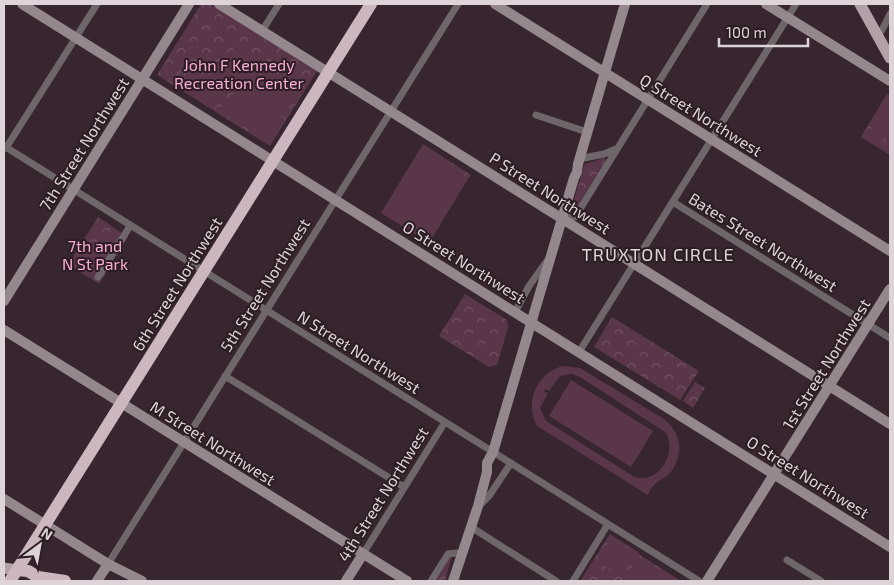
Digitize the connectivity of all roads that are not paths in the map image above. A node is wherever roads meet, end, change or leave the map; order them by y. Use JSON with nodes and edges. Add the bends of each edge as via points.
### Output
{"nodes":[{"id":1,"x":22,"y":4,"type":"edge"},
{"id":2,"x":97,"y":4,"type":"edge"},
{"id":3,"x":189,"y":4,"type":"edge"},
{"id":4,"x":219,"y":4,"type":"edge"},
{"id":5,"x":279,"y":4,"type":"edge"},
{"id":6,"x":371,"y":4,"type":"edge"},
{"id":7,"x":458,"y":4,"type":"edge"},
{"id":8,"x":495,"y":4,"type":"edge"},
{"id":9,"x":625,"y":4,"type":"edge"},
{"id":10,"x":707,"y":4,"type":"edge"},
{"id":11,"x":766,"y":4,"type":"edge"},
{"id":12,"x":796,"y":4,"type":"edge"},
{"id":13,"x":860,"y":4,"type":"edge"},
{"id":14,"x":890,"y":14,"type":"edge"},
{"id":15,"x":788,"y":17,"type":"junction"},
{"id":16,"x":262,"y":31,"type":"junction"},
{"id":17,"x":876,"y":34,"type":"junction"},
{"id":18,"x":76,"y":38,"type":"junction"},
{"id":19,"x":890,"y":58,"type":"edge"},
{"id":20,"x":328,"y":72,"type":"junction"},
{"id":21,"x":605,"y":72,"type":"junction"},
{"id":22,"x":142,"y":79,"type":"junction"},
{"id":23,"x":890,"y":81,"type":"edge"},
{"id":24,"x":648,"y":99,"type":"junction"},
{"id":25,"x":391,"y":111,"type":"junction"},
{"id":26,"x":536,"y":115,"type":"dead end"},
{"id":27,"x":587,"y":132,"type":"junction"},
{"id":28,"x":712,"y":139,"type":"junction"},
{"id":29,"x":5,"y":147,"type":"edge"},
{"id":30,"x":616,"y":149,"type":"junction"},
{"id":31,"x":273,"y":160,"type":"junction"},
{"id":32,"x":578,"y":161,"type":"junction"},
{"id":33,"x":73,"y":190,"type":"junction"},
{"id":34,"x":336,"y":200,"type":"junction"},
{"id":35,"x":673,"y":202,"type":"junction"},
{"id":36,"x":562,"y":218,"type":"junction"},
{"id":37,"x":130,"y":226,"type":"junction"},
{"id":38,"x":890,"y":251,"type":"edge"},
{"id":39,"x":551,"y":256,"type":"junction"},
{"id":40,"x":634,"y":263,"type":"junction"},
{"id":41,"x":204,"y":271,"type":"junction"},
{"id":42,"x":98,"y":277,"type":"dead end"},
{"id":43,"x":890,"y":289,"type":"edge"},
{"id":44,"x":4,"y":300,"type":"edge"},
{"id":45,"x":266,"y":310,"type":"junction"},
{"id":46,"x":514,"y":312,"type":"junction"},
{"id":47,"x":532,"y":322,"type":"junction"},
{"id":48,"x":868,"y":324,"type":"junction"},
{"id":49,"x":4,"y":330,"type":"edge"},
{"id":50,"x":890,"y":338,"type":"edge"},
{"id":51,"x":579,"y":352,"type":"junction"},
{"id":52,"x":225,"y":376,"type":"junction"},
{"id":53,"x":830,"y":386,"type":"junction"},
{"id":54,"x":121,"y":403,"type":"junction"},
{"id":55,"x":445,"y":422,"type":"junction"},
{"id":56,"x":890,"y":424,"type":"edge"},
{"id":57,"x":184,"y":442,"type":"junction"},
{"id":58,"x":493,"y":452,"type":"junction"},
{"id":59,"x":511,"y":463,"type":"junction"},
{"id":60,"x":774,"y":474,"type":"junction"},
{"id":61,"x":404,"y":487,"type":"junction"},
{"id":62,"x":4,"y":499,"type":"edge"},
{"id":63,"x":478,"y":506,"type":"junction"},
{"id":64,"x":608,"y":524,"type":"junction"},
{"id":65,"x":45,"y":525,"type":"junction"},
{"id":66,"x":471,"y":528,"type":"junction"},
{"id":67,"x":890,"y":547,"type":"edge"},
{"id":68,"x":457,"y":553,"type":"junction"},
{"id":69,"x":363,"y":554,"type":"junction"},
{"id":70,"x":787,"y":560,"type":"dead end"},
{"id":71,"x":108,"y":564,"type":"junction"},
{"id":72,"x":4,"y":568,"type":"edge"},
{"id":73,"x":14,"y":579,"type":"edge"},
{"id":74,"x":453,"y":580,"type":"edge"},
{"id":75,"x":64,"y":581,"type":"edge"},
{"id":76,"x":97,"y":581,"type":"edge"},
{"id":77,"x":142,"y":581,"type":"edge"},
{"id":78,"x":346,"y":581,"type":"edge"},
{"id":79,"x":407,"y":581,"type":"edge"},
{"id":80,"x":431,"y":581,"type":"edge"},
{"id":81,"x":556,"y":581,"type":"edge"},
{"id":82,"x":573,"y":581,"type":"edge"},
{"id":83,"x":699,"y":581,"type":"edge"},
{"id":84,"x":707,"y":581,"type":"edge"},
{"id":85,"x":822,"y":581,"type":"edge"}],
"edges":[{"from":1,"to":18,"type":"street","name":"O Street Northwest"},
{"from":2,"to":18,"type":"street"},
{"from":3,"to":22,"type":"street","name":"7th Street Northwest"},
{"from":4,"to":16,"type":"street","name":"P Street Northwest"},
{"from":5,"to":16,"type":"street"},
{"from":6,"to":20,"type":"highway","name":"6th Street Northwest"},
{"from":7,"to":25,"type":"street","name":"5th Street Northwest"},
{"from":8,"to":21,"type":"street","name":"Q Street Northwest"},
{"from":9,"to":21,"type":"street"},
{"from":10,"to":24,"type":"street"},
{"from":11,"to":15,"type":"street"},
{"from":12,"to":15,"type":"street"},
{"from":13,"to":17,"type":"main road"},
{"from":14,"to":17,"type":"street","via":[[882,30]]},
{"from":15,"to":23,"type":"street"},
{"from":15,"to":28,"type":"street"},
{"from":16,"to":20,"type":"street","name":"P Street Northwest"},
{"from":17,"to":19,"type":"main road"},
{"from":18,"to":22,"type":"street","name":"O Street Northwest"},
{"from":18,"to":29,"type":"street"},
{"from":20,"to":25,"type":"street","name":"P Street Northwest"},
{"from":20,"to":31,"type":"highway","name":"6th Street Northwest"},
{"from":21,"to":24,"type":"street","name":"Q Street Northwest"},
{"from":21,"to":27,"type":"street"},
{"from":22,"to":31,"type":"street","name":"O Street Northwest"},
{"from":22,"to":33,"type":"street","name":"7th Street Northwest"},
{"from":24,"to":28,"type":"street","name":"Q Street Northwest"},
{"from":24,"to":30,"type":"street"},
{"from":25,"to":34,"type":"street","name":"5th Street Northwest"},
{"from":25,"to":36,"type":"street","name":"P Street Northwest"},
{"from":26,"to":27,"type":"street"},
{"from":27,"to":32,"type":"street"},
{"from":28,"to":35,"type":"street"},
{"from":28,"to":38,"type":"street","name":"Q Street Northwest"},
{"from":29,"to":33,"type":"street","name":"N Street Northwest"},
{"from":30,"to":32,"type":"street"},
{"from":30,"to":36,"type":"street","via":[[575,217]]},
{"from":31,"to":34,"type":"street","name":"O Street Northwest"},
{"from":31,"to":41,"type":"highway","name":"6th Street Northwest"},
{"from":32,"to":36,"type":"street"},
{"from":33,"to":37,"type":"street","name":"N Street Northwest"},
{"from":33,"to":44,"type":"street","name":"7th Street Northwest"},
{"from":34,"to":45,"type":"street","name":"5th Street Northwest"},
{"from":34,"to":46,"type":"street","name":"O Street Northwest"},
{"from":35,"to":40,"type":"street"},
{"from":35,"to":48,"type":"street","name":"Bates Street Northwest"},
{"from":36,"to":39,"type":"street"},
{"from":36,"to":40,"type":"street","name":"P Street Northwest"},
{"from":37,"to":41,"type":"street","name":"N Street Northwest"},
{"from":37,"to":42,"type":"street"},
{"from":39,"to":46,"type":"street"},
{"from":39,"to":47,"type":"street"},
{"from":40,"to":51,"type":"street"},
{"from":40,"to":53,"type":"street","name":"P Street Northwest"},
{"from":41,"to":45,"type":"street","name":"N Street Northwest"},
{"from":41,"to":54,"type":"highway","name":"6th Street Northwest"},
{"from":43,"to":48,"type":"street","name":"1st Street Northwest"},
{"from":45,"to":52,"type":"street","name":"5th Street Northwest"},
{"from":45,"to":55,"type":"street","name":"N Street Northwest"},
{"from":46,"to":47,"type":"street","name":"O Street Northwest"},
{"from":47,"to":51,"type":"street","name":"O Street Northwest"},
{"from":47,"to":58,"type":"street"},
{"from":48,"to":50,"type":"street","name":"Bates Street Northwest"},
{"from":48,"to":53,"type":"street","name":"1st Street Northwest"},
{"from":49,"to":54,"type":"street","name":"M Street Northwest"},
{"from":51,"to":60,"type":"street","name":"O Street Northwest"},
{"from":52,"to":57,"type":"street","name":"5th Street Northwest"},
{"from":52,"to":61,"type":"street"},
{"from":53,"to":56,"type":"street","name":"P Street Northwest"},
{"from":53,"to":60,"type":"street","name":"1st Street Northwest"},
{"from":54,"to":57,"type":"street","name":"M Street Northwest"},
{"from":54,"to":65,"type":"highway","name":"6th Street Northwest"},
{"from":55,"to":58,"type":"street","name":"N Street Northwest"},
{"from":55,"to":61,"type":"street","name":"4th Street Northwest"},
{"from":57,"to":69,"type":"street","name":"M Street Northwest"},
{"from":57,"to":71,"type":"street","name":"5th Street Northwest"},
{"from":58,"to":59,"type":"street","name":"N Street Northwest"},
{"from":58,"to":63,"type":"street","via":[[494,460],[487,472]]},
{"from":59,"to":63,"type":"street","via":[[489,496]]},
{"from":59,"to":64,"type":"street","name":"N Street Northwest"},
{"from":60,"to":67,"type":"street","name":"O Street Northwest"},
{"from":60,"to":84,"type":"street","name":"1st Street Northwest"},
{"from":61,"to":69,"type":"street","name":"4th Street Northwest"},
{"from":62,"to":65,"type":"street"},
{"from":63,"to":66,"type":"street"},
{"from":63,"to":68,"type":"street","via":[[464,530]]},
{"from":64,"to":82,"type":"street"},
{"from":64,"to":83,"type":"street","name":"N Street Northwest"},
{"from":65,"to":71,"type":"street"},
{"from":65,"to":73,"type":"highway","name":"6th Street Northwest"},
{"from":66,"to":74,"type":"street"},
{"from":66,"to":81,"type":"street"},
{"from":68,"to":74,"type":"street"},
{"from":68,"to":80,"type":"street","via":[[448,554]]},
{"from":69,"to":78,"type":"street","name":"4th Street Northwest"},
{"from":69,"to":79,"type":"street","name":"M Street Northwest"},
{"from":70,"to":85,"type":"street"},
{"from":71,"to":76,"type":"street","name":"5th Street Northwest"},
{"from":71,"to":77,"type":"street"},
{"from":72,"to":73,"type":"main road"},
{"from":73,"to":75,"type":"highway","via":[[38,577]]}]}
